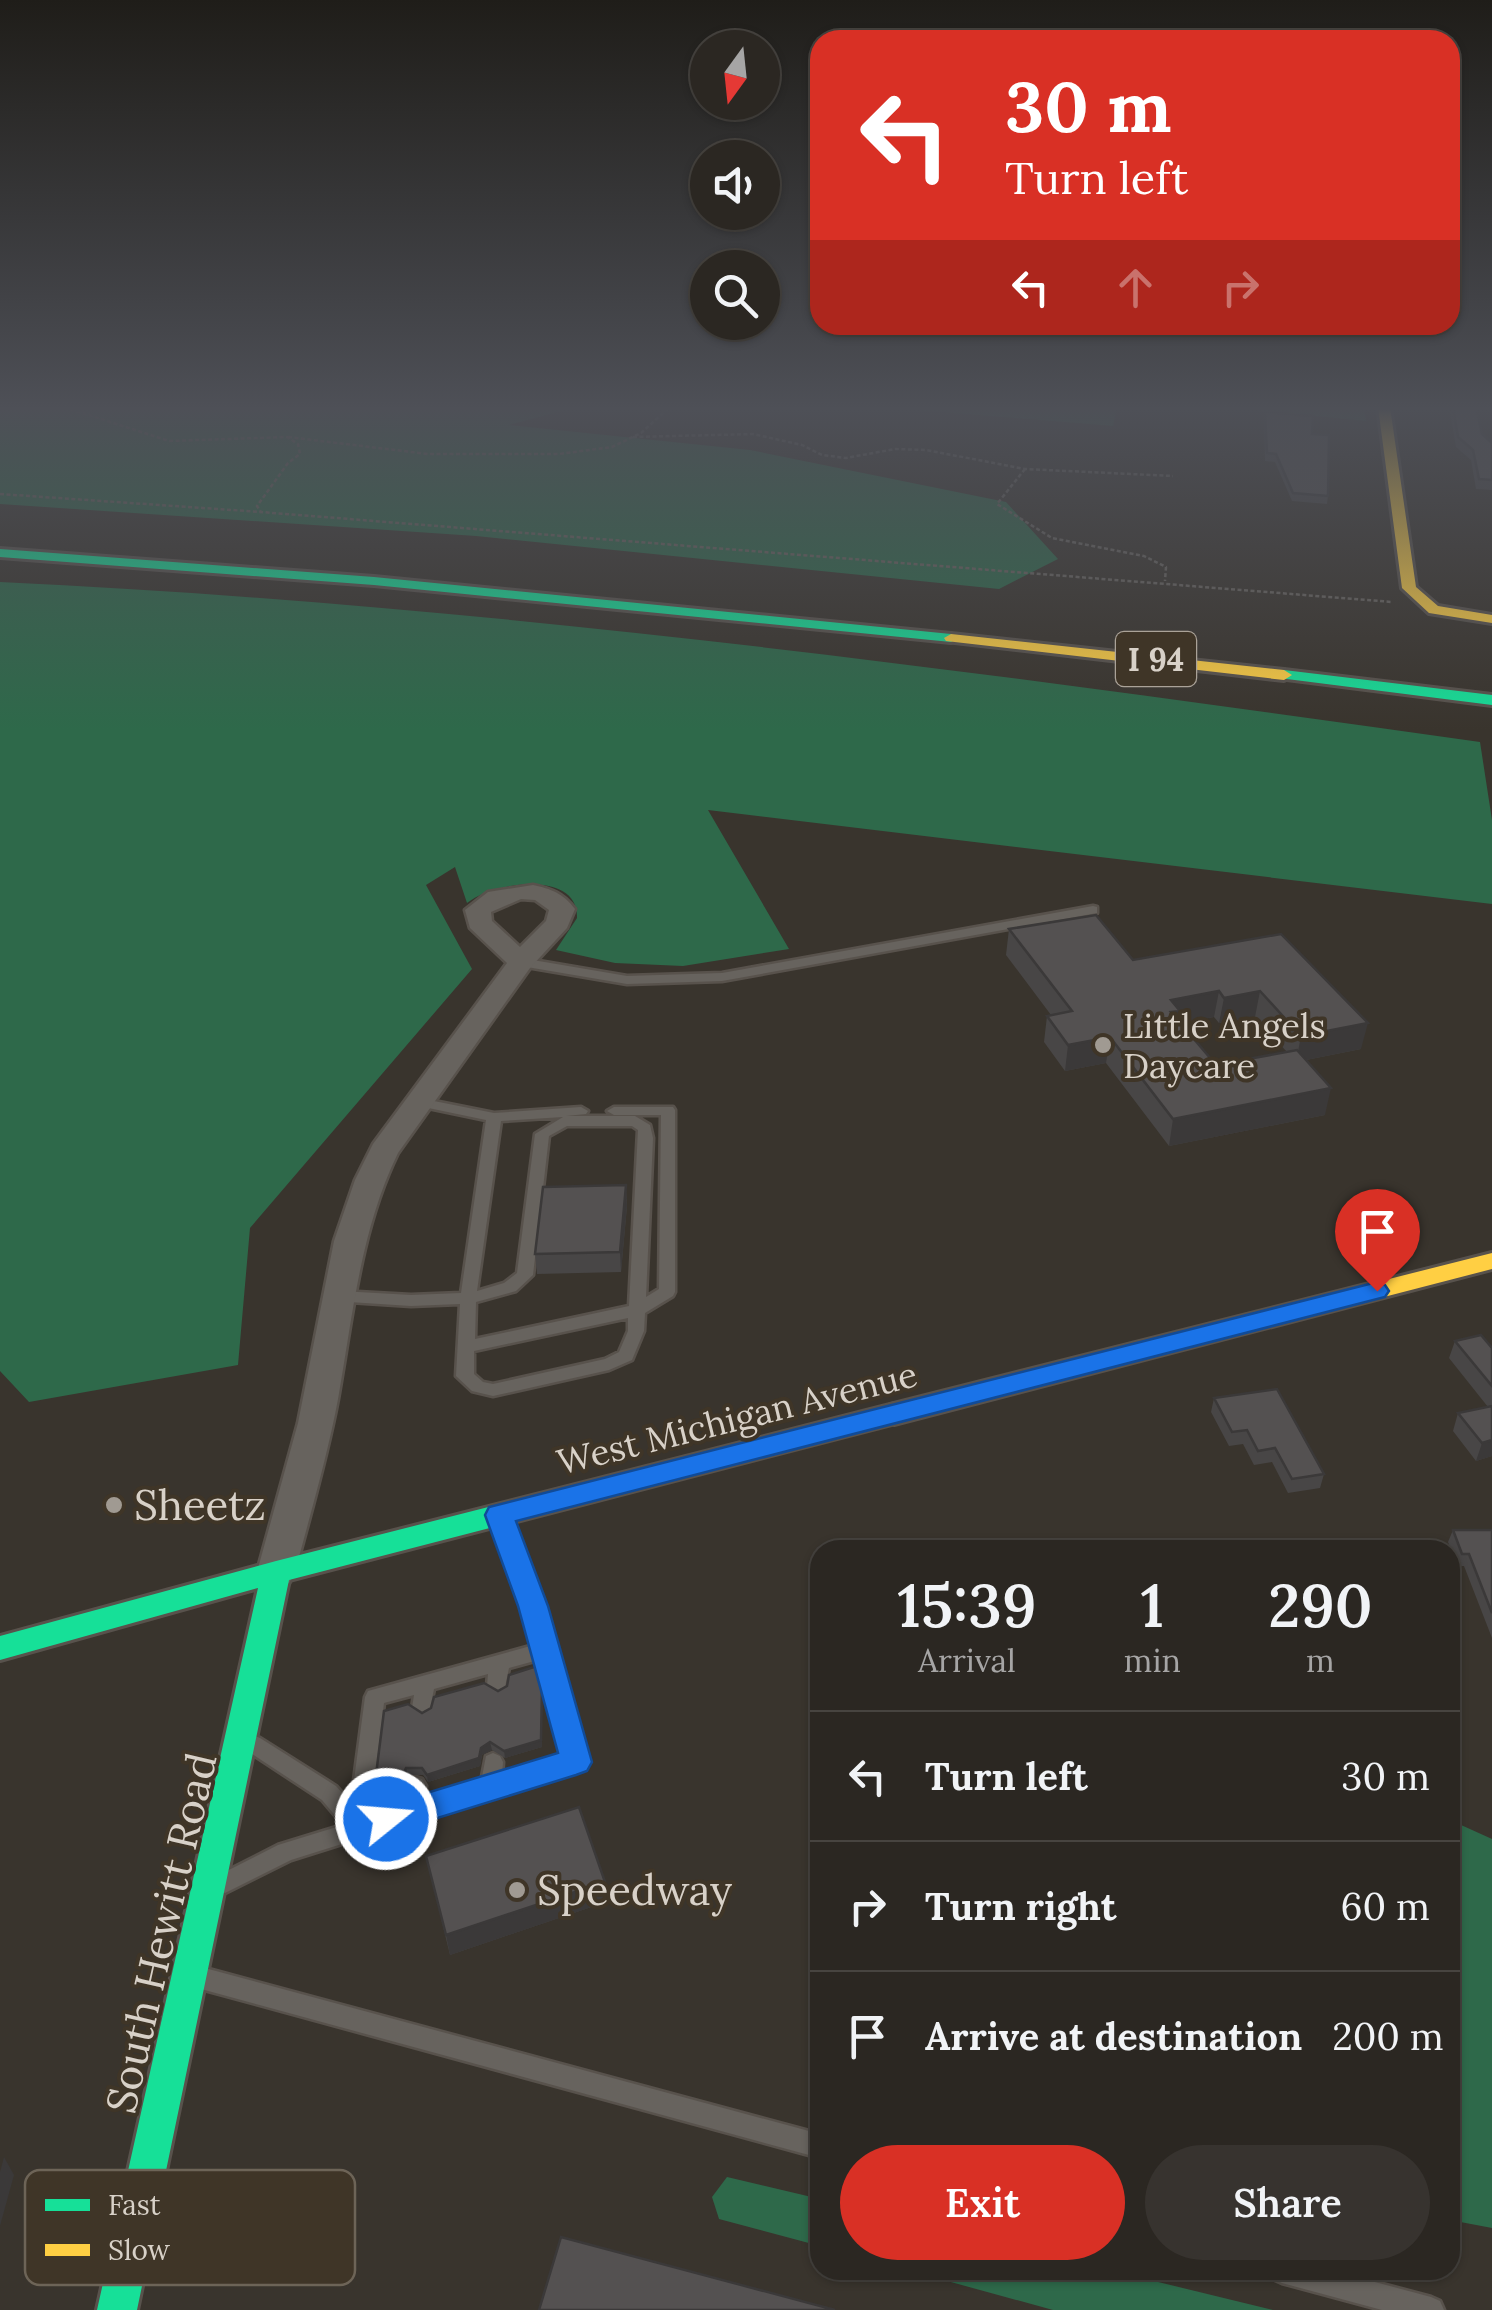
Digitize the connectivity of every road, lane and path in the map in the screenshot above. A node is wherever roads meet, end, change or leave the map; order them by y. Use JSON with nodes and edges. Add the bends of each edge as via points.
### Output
{"nodes":[{"id":1,"x":297,"y":515,"type":"edge"},
{"id":2,"x":1014,"y":515,"type":"edge"},
{"id":3,"x":1398,"y":515,"type":"edge"},
{"id":4,"x":0,"y":535,"type":"edge"},
{"id":5,"x":0,"y":552,"type":"edge"},
{"id":6,"x":1164,"y":582,"type":"junction"},
{"id":7,"x":1418,"y":602,"type":"junction"},
{"id":8,"x":1492,"y":619,"type":"edge"},
{"id":9,"x":819,"y":621,"type":"junction"},
{"id":10,"x":1304,"y":656,"type":"junction"},
{"id":11,"x":1342,"y":658,"type":"dead end"},
{"id":12,"x":1492,"y":678,"type":"edge"},
{"id":13,"x":1492,"y":700,"type":"edge"},
{"id":14,"x":1492,"y":715,"type":"edge"},
{"id":15,"x":1093,"y":910,"type":"dead end"},
{"id":16,"x":521,"y":962,"type":"joint"},
{"id":17,"x":420,"y":1102,"type":"junction"},
{"id":18,"x":494,"y":1117,"type":"junction"},
{"id":19,"x":1492,"y":1262,"type":"edge"},
{"id":20,"x":340,"y":1297,"type":"junction"},
{"id":21,"x":468,"y":1298,"type":"junction"},
{"id":22,"x":636,"y":1310,"type":"junction"},
{"id":23,"x":466,"y":1347,"type":"junction"},
{"id":24,"x":499,"y":1515,"type":"junction"},
{"id":25,"x":276,"y":1572,"type":"junction"},
{"id":26,"x":0,"y":1648,"type":"edge"},
{"id":27,"x":544,"y":1650,"type":"junction"},
{"id":28,"x":498,"y":1664,"type":"junction"},
{"id":29,"x":425,"y":1684,"type":"junction"},
{"id":30,"x":498,"y":1686,"type":"edge"},
{"id":31,"x":422,"y":1708,"type":"edge"},
{"id":32,"x":243,"y":1738,"type":"junction"},
{"id":33,"x":493,"y":1762,"type":"dead end"},
{"id":34,"x":416,"y":1786,"type":"dead end"},
{"id":35,"x":492,"y":1787,"type":"junction"},
{"id":36,"x":413,"y":1811,"type":"junction"},
{"id":37,"x":358,"y":1827,"type":"junction"},
{"id":38,"x":207,"y":1892,"type":"junction"},
{"id":39,"x":190,"y":1975,"type":"junction"},
{"id":40,"x":810,"y":2143,"type":"edge"},
{"id":41,"x":148,"y":2170,"type":"edge"},
{"id":42,"x":1319,"y":2280,"type":"edge"},
{"id":43,"x":122,"y":2285,"type":"edge"},
{"id":44,"x":117,"y":2310,"type":"edge"},
{"id":45,"x":1430,"y":2310,"type":"edge"}],
"edges":[{"from":1,"to":6,"type":"path"},
{"from":2,"to":6,"type":"path","via":[[1052,538],[1144,556],[1166,568]]},
{"from":3,"to":7,"type":"main road","via":[[1408,588]]},
{"from":4,"to":10,"type":"main road","number":"I 94","via":[[860,607]]},
{"from":5,"to":9,"type":"main road","number":"I 94"},
{"from":6,"to":7,"type":"path"},
{"from":7,"to":8,"type":"main road","via":[[1442,613]]},
{"from":9,"to":13,"type":"main road","number":"I 94"},
{"from":9,"to":14,"type":"main road"},
{"from":10,"to":11,"type":"main road"},
{"from":10,"to":12,"type":"main road","number":"I 94"},
{"from":15,"to":16,"type":"lane","via":[[722,978],[627,980]]},
{"from":16,"to":17,"type":"street"},
{"from":17,"to":18,"type":"lane"},
{"from":17,"to":20,"type":"street","via":[[366,1182]]},
{"from":18,"to":21,"type":"lane"},
{"from":18,"to":22,"type":"lane","via":[[668,1110],[667,1292]]},
{"from":19,"to":24,"type":"main road","name":"West Michigan Avenue"},
{"from":20,"to":21,"type":"lane"},
{"from":20,"to":25,"type":"street","via":[[314,1431]]},
{"from":21,"to":22,"type":"lane","via":[[516,1285],[525,1275],[542,1134],[564,1121],[622,1120],[644,1128],[646,1138]]},
{"from":21,"to":23,"type":"lane"},
{"from":22,"to":23,"type":"lane"},
{"from":22,"to":23,"type":"lane","via":[[626,1356],[493,1390],[465,1376]]},
{"from":24,"to":25,"type":"main road","name":"West Michigan Avenue"},
{"from":24,"to":27,"type":"lane"},
{"from":25,"to":26,"type":"main road","name":"West Michigan Avenue"},
{"from":25,"to":32,"type":"main road","name":"South Hewitt Road"},
{"from":27,"to":28,"type":"lane"},
{"from":27,"to":35,"type":"lane","via":[[576,1762]]},
{"from":28,"to":29,"type":"lane"},
{"from":28,"to":30,"type":"lane"},
{"from":29,"to":31,"type":"lane"},
{"from":29,"to":37,"type":"lane","via":[[375,1698]]},
{"from":32,"to":37,"type":"lane","via":[[329,1793]]},
{"from":32,"to":38,"type":"main road","name":"South Hewitt Road"},
{"from":33,"to":35,"type":"lane"},
{"from":34,"to":36,"type":"lane"},
{"from":35,"to":36,"type":"lane"},
{"from":36,"to":37,"type":"lane"},
{"from":37,"to":38,"type":"lane","via":[[286,1852]]},
{"from":38,"to":39,"type":"main road","name":"South Hewitt Road"},
{"from":39,"to":40,"type":"lane"},
{"from":39,"to":41,"type":"main road","name":"South Hewitt Road"},
{"from":42,"to":45,"type":"lane"},
{"from":43,"to":44,"type":"main road","name":"South Hewitt Road"}]}
